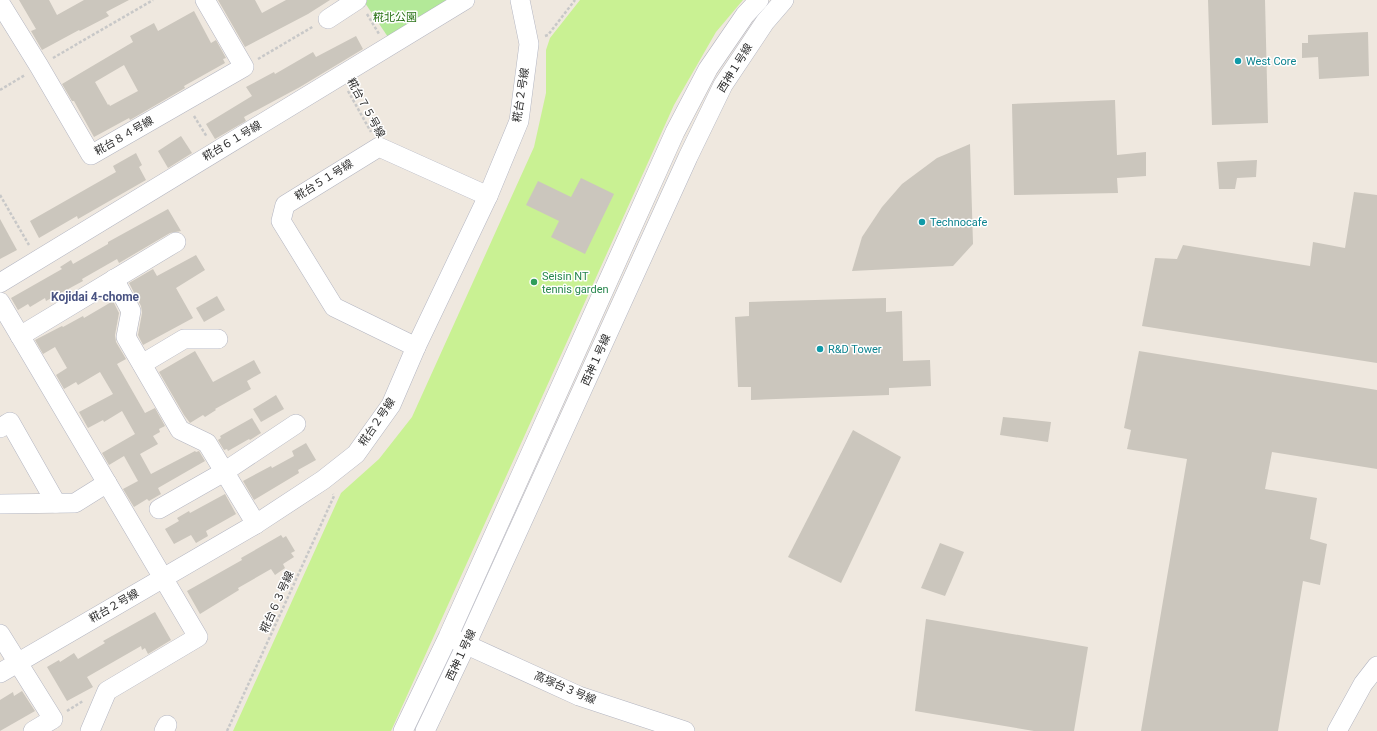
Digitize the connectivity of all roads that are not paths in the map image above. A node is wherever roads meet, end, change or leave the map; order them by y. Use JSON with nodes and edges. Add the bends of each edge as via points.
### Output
{"nodes":[{"id":1,"x":205,"y":0,"type":"edge"},
{"id":2,"x":465,"y":0,"type":"edge"},
{"id":3,"x":520,"y":0,"type":"edge"},
{"id":4,"x":759,"y":0,"type":"edge"},
{"id":5,"x":784,"y":0,"type":"edge"},
{"id":6,"x":0,"y":3,"type":"edge"},
{"id":7,"x":362,"y":7,"type":"edge"},
{"id":8,"x":328,"y":18,"type":"road end"},
{"id":9,"x":488,"y":196,"type":"junction"},
{"id":10,"x":176,"y":242,"type":"dead end"},
{"id":11,"x":114,"y":279,"type":"junction"},
{"id":12,"x":0,"y":283,"type":"edge"},
{"id":13,"x":0,"y":302,"type":"edge"},
{"id":14,"x":20,"y":336,"type":"junction"},
{"id":15,"x":218,"y":340,"type":"dead end"},
{"id":16,"x":416,"y":347,"type":"junction"},
{"id":17,"x":142,"y":364,"type":"junction"},
{"id":18,"x":296,"y":424,"type":"dead end"},
{"id":19,"x":0,"y":428,"type":"edge"},
{"id":20,"x":224,"y":472,"type":"junction"},
{"id":21,"x":107,"y":483,"type":"junction"},
{"id":22,"x":56,"y":503,"type":"junction"},
{"id":23,"x":0,"y":504,"type":"edge"},
{"id":24,"x":159,"y":509,"type":"dead end"},
{"id":25,"x":256,"y":524,"type":"junction"},
{"id":26,"x":163,"y":577,"type":"junction"},
{"id":27,"x":0,"y":634,"type":"edge"},
{"id":28,"x":448,"y":637,"type":"junction"},
{"id":29,"x":466,"y":645,"type":"junction"},
{"id":30,"x":18,"y":663,"type":"junction"},
{"id":31,"x":1377,"y":666,"type":"edge"},
{"id":32,"x":0,"y":673,"type":"edge"},
{"id":33,"x":33,"y":731,"type":"edge"},
{"id":34,"x":90,"y":731,"type":"edge"},
{"id":35,"x":404,"y":731,"type":"edge"},
{"id":36,"x":425,"y":731,"type":"edge"},
{"id":37,"x":685,"y":731,"type":"edge"},
{"id":38,"x":1337,"y":731,"type":"edge"}],
"edges":[{"from":1,"to":6,"type":"street","name":"糀台８４号線","via":[[244,67],[91,155]]},
{"from":2,"to":12,"type":"street","name":"糀台６１号線"},
{"from":3,"to":9,"type":"street","name":"糀台２号線","via":[[529,44],[519,120]]},
{"from":4,"to":28,"type":"street","name":"西神１号線","via":[[745,15],[708,69],[675,132]]},
{"from":5,"to":29,"type":"street","name":"西神１号線","via":[[765,22],[723,85]]},
{"from":7,"to":8,"type":"street"},
{"from":9,"to":16,"type":"street","name":"糀台２号線"},
{"from":9,"to":16,"type":"street","name":"糀台５１号線","via":[[379,147],[284,205],[281,221],[334,307]]},
{"from":10,"to":11,"type":"street"},
{"from":11,"to":14,"type":"street"},
{"from":11,"to":17,"type":"street","via":[[131,311],[126,337]]},
{"from":13,"to":14,"type":"street"},
{"from":14,"to":21,"type":"street"},
{"from":15,"to":17,"type":"street","via":[[184,339]]},
{"from":16,"to":25,"type":"street","name":"糀台２号線","via":[[391,405],[356,454],[323,480]]},
{"from":17,"to":20,"type":"street","via":[[180,430],[207,444]]},
{"from":18,"to":20,"type":"street"},
{"from":19,"to":22,"type":"street","via":[[10,422]]},
{"from":20,"to":24,"type":"street"},
{"from":20,"to":25,"type":"street"},
{"from":21,"to":22,"type":"street","via":[[75,503]]},
{"from":21,"to":26,"type":"street"},
{"from":22,"to":23,"type":"street"},
{"from":25,"to":26,"type":"street","name":"糀台２号線"},
{"from":26,"to":30,"type":"street","name":"糀台２号線"},
{"from":26,"to":34,"type":"street","via":[[198,636],[107,692]]},
{"from":27,"to":30,"type":"street"},
{"from":28,"to":29,"type":"street","name":"高塚台３号線"},
{"from":28,"to":35,"type":"street","name":"西神１号線"},
{"from":29,"to":36,"type":"street","name":"西神１号線"},
{"from":29,"to":37,"type":"street","name":"高塚台３号線","via":[[579,696]]},
{"from":30,"to":32,"type":"street","name":"糀台２号線"},
{"from":30,"to":33,"type":"street","via":[[53,719]]},
{"from":31,"to":38,"type":"street","via":[[1363,684]]}]}
